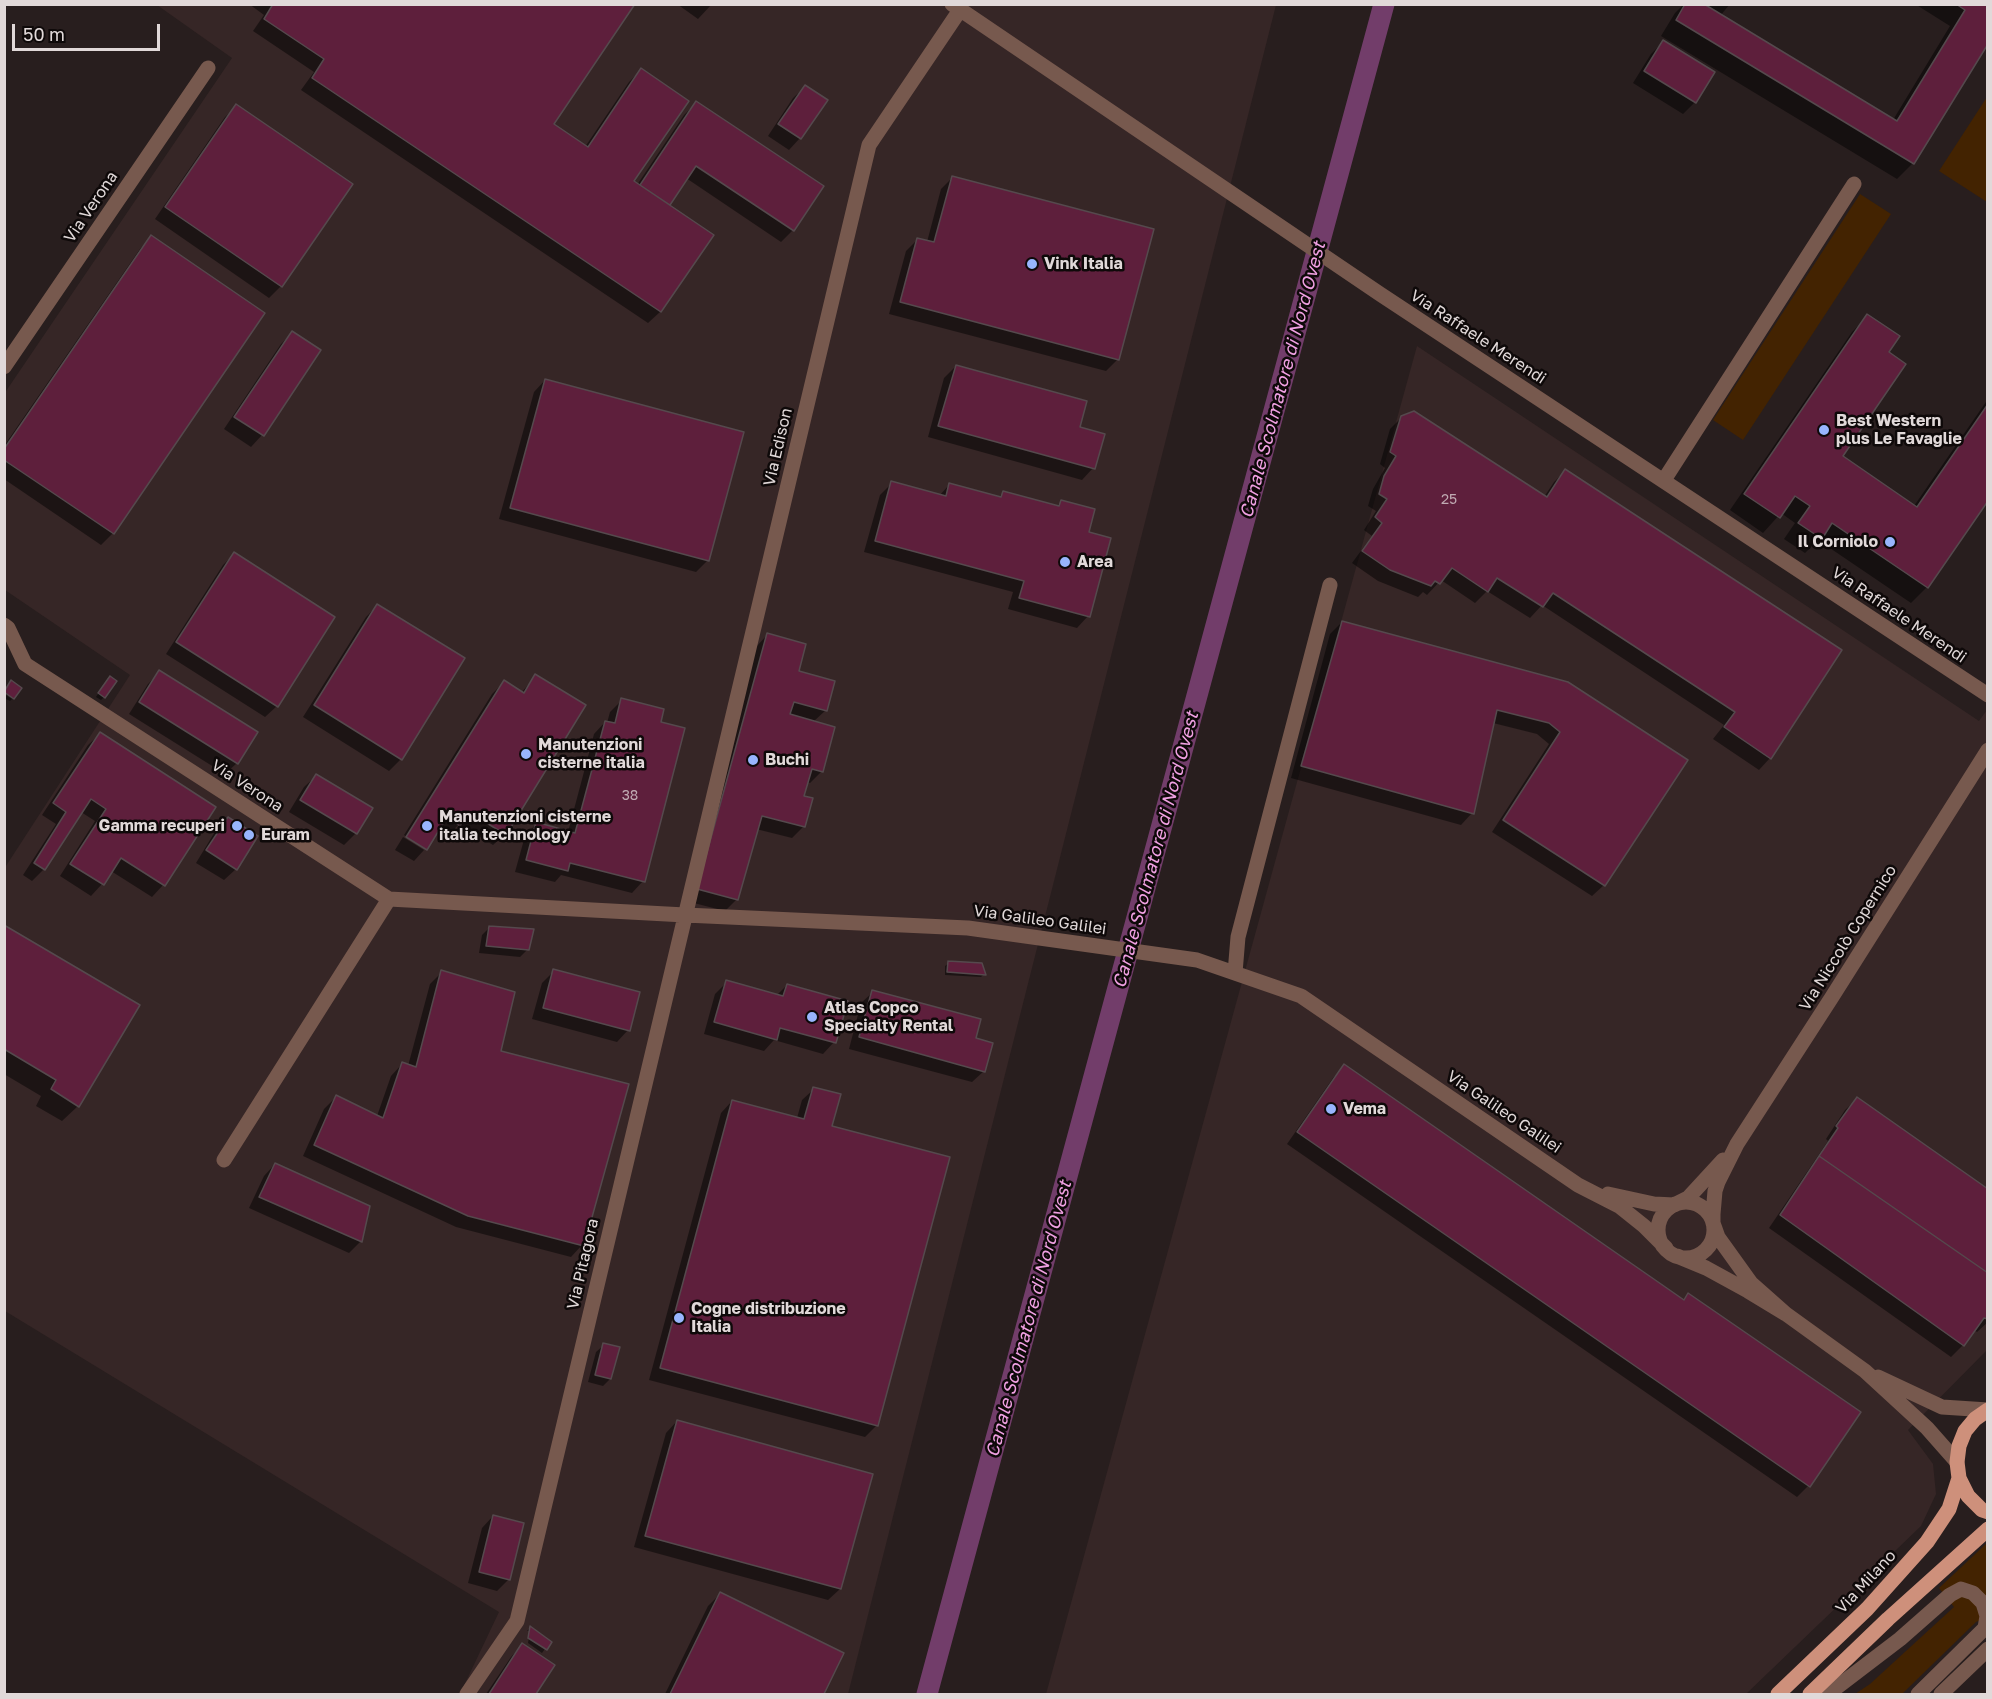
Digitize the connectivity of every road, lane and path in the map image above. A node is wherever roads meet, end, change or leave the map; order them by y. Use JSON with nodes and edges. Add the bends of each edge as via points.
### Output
{"nodes":[{"id":1,"x":956,"y":7,"type":"edge"},
{"id":2,"x":208,"y":68,"type":"dead end"},
{"id":3,"x":1854,"y":184,"type":"dead end"},
{"id":4,"x":4,"y":367,"type":"edge"},
{"id":5,"x":1664,"y":480,"type":"junction"},
{"id":6,"x":1330,"y":585,"type":"dead end"},
{"id":7,"x":4,"y":625,"type":"edge"},
{"id":8,"x":1988,"y":695,"type":"edge"},
{"id":9,"x":1988,"y":750,"type":"edge"},
{"id":10,"x":389,"y":899,"type":"junction"},
{"id":11,"x":685,"y":915,"type":"junction"},
{"id":12,"x":1234,"y":973,"type":"junction"},
{"id":13,"x":1737,"y":1144,"type":"junction"},
{"id":14,"x":224,"y":1160,"type":"dead end"},
{"id":15,"x":1578,"y":1185,"type":"junction"},
{"id":16,"x":1678,"y":1203,"type":"junction"},
{"id":17,"x":1713,"y":1222,"type":"junction"},
{"id":18,"x":1672,"y":1252,"type":"junction"},
{"id":19,"x":1786,"y":1314,"type":"junction"},
{"id":20,"x":1865,"y":1371,"type":"junction"},
{"id":21,"x":1988,"y":1410,"type":"edge"},
{"id":22,"x":1957,"y":1462,"type":"junction"},
{"id":23,"x":1959,"y":1478,"type":"junction"},
{"id":24,"x":1988,"y":1512,"type":"edge"},
{"id":25,"x":1988,"y":1529,"type":"edge"},
{"id":26,"x":1988,"y":1648,"type":"edge"},
{"id":27,"x":467,"y":1695,"type":"edge"},
{"id":28,"x":1778,"y":1695,"type":"edge"},
{"id":29,"x":1810,"y":1695,"type":"edge"},
{"id":30,"x":1828,"y":1695,"type":"edge"},
{"id":31,"x":1918,"y":1695,"type":"edge"},
{"id":32,"x":1941,"y":1695,"type":"edge"}],
"edges":[{"from":1,"to":5,"type":"street","name":"Via Raffaele Merendi","via":[[1366,285]]},
{"from":1,"to":11,"type":"street","name":"Via Edison","via":[[869,145]]},
{"from":2,"to":4,"type":"street","name":"Via Verona"},
{"from":3,"to":5,"type":"street"},
{"from":5,"to":8,"type":"street","name":"Via Raffaele Merendi"},
{"from":6,"to":12,"type":"street","via":[[1238,937]]},
{"from":7,"to":10,"type":"street","name":"Via Verona","via":[[25,664]]},
{"from":9,"to":13,"type":"street","name":"Via Niccolò Copernico"},
{"from":10,"to":11,"type":"street","name":"Via Verona"},
{"from":10,"to":14,"type":"street"},
{"from":11,"to":12,"type":"street","name":"Via Galileo Galilei","via":[[968,928],[1197,960]]},
{"from":11,"to":27,"type":"street","name":"Via Pitagora","via":[[517,1621]]},
{"from":12,"to":15,"type":"street","name":"Via Galileo Galilei","via":[[1301,996]]},
{"from":13,"to":16,"type":"street","name":"Via Niccolò Copernico","via":[[1688,1198]]},
{"from":13,"to":17,"type":"street","name":"Via Niccolò Copernico","via":[[1715,1191]]},
{"from":15,"to":16,"type":"street","name":"Via Galileo Galilei","via":[[1654,1204]]},
{"from":15,"to":18,"type":"street","name":"Via Galileo Galilei","via":[[1636,1218]]},
{"from":16,"to":17,"type":"street","via":[[1699,1205]]},
{"from":16,"to":18,"type":"street","via":[[1665,1212],[1659,1224],[1660,1238]]},
{"from":17,"to":18,"type":"street","via":[[1713,1239],[1704,1251],[1691,1257]]},
{"from":17,"to":19,"type":"street","name":"Via Galileo Galilei","via":[[1734,1262]]},
{"from":18,"to":19,"type":"street","name":"Via Galileo Galilei"},
{"from":19,"to":20,"type":"street","name":"Via Galileo Galilei"},
{"from":20,"to":21,"type":"street","name":"Via Galileo Galilei","via":[[1942,1407]]},
{"from":20,"to":22,"type":"street","name":"Via Galileo Galilei","via":[[1927,1428]]},
{"from":21,"to":22,"type":"main road","via":[[1965,1431]]},
{"from":22,"to":23,"type":"main road"},
{"from":23,"to":24,"type":"main road","via":[[1968,1496]]},
{"from":23,"to":28,"type":"main road","name":"Via Milano","via":[[1949,1509],[1926,1542],[1867,1609]]},
{"from":25,"to":29,"type":"main road"},
{"from":26,"to":32,"type":"street"},
{"from":30,"to":31,"type":"street","via":[[1950,1595],[1961,1589],[1973,1593],[1983,1603],[1987,1616],[1984,1628]]}]}
